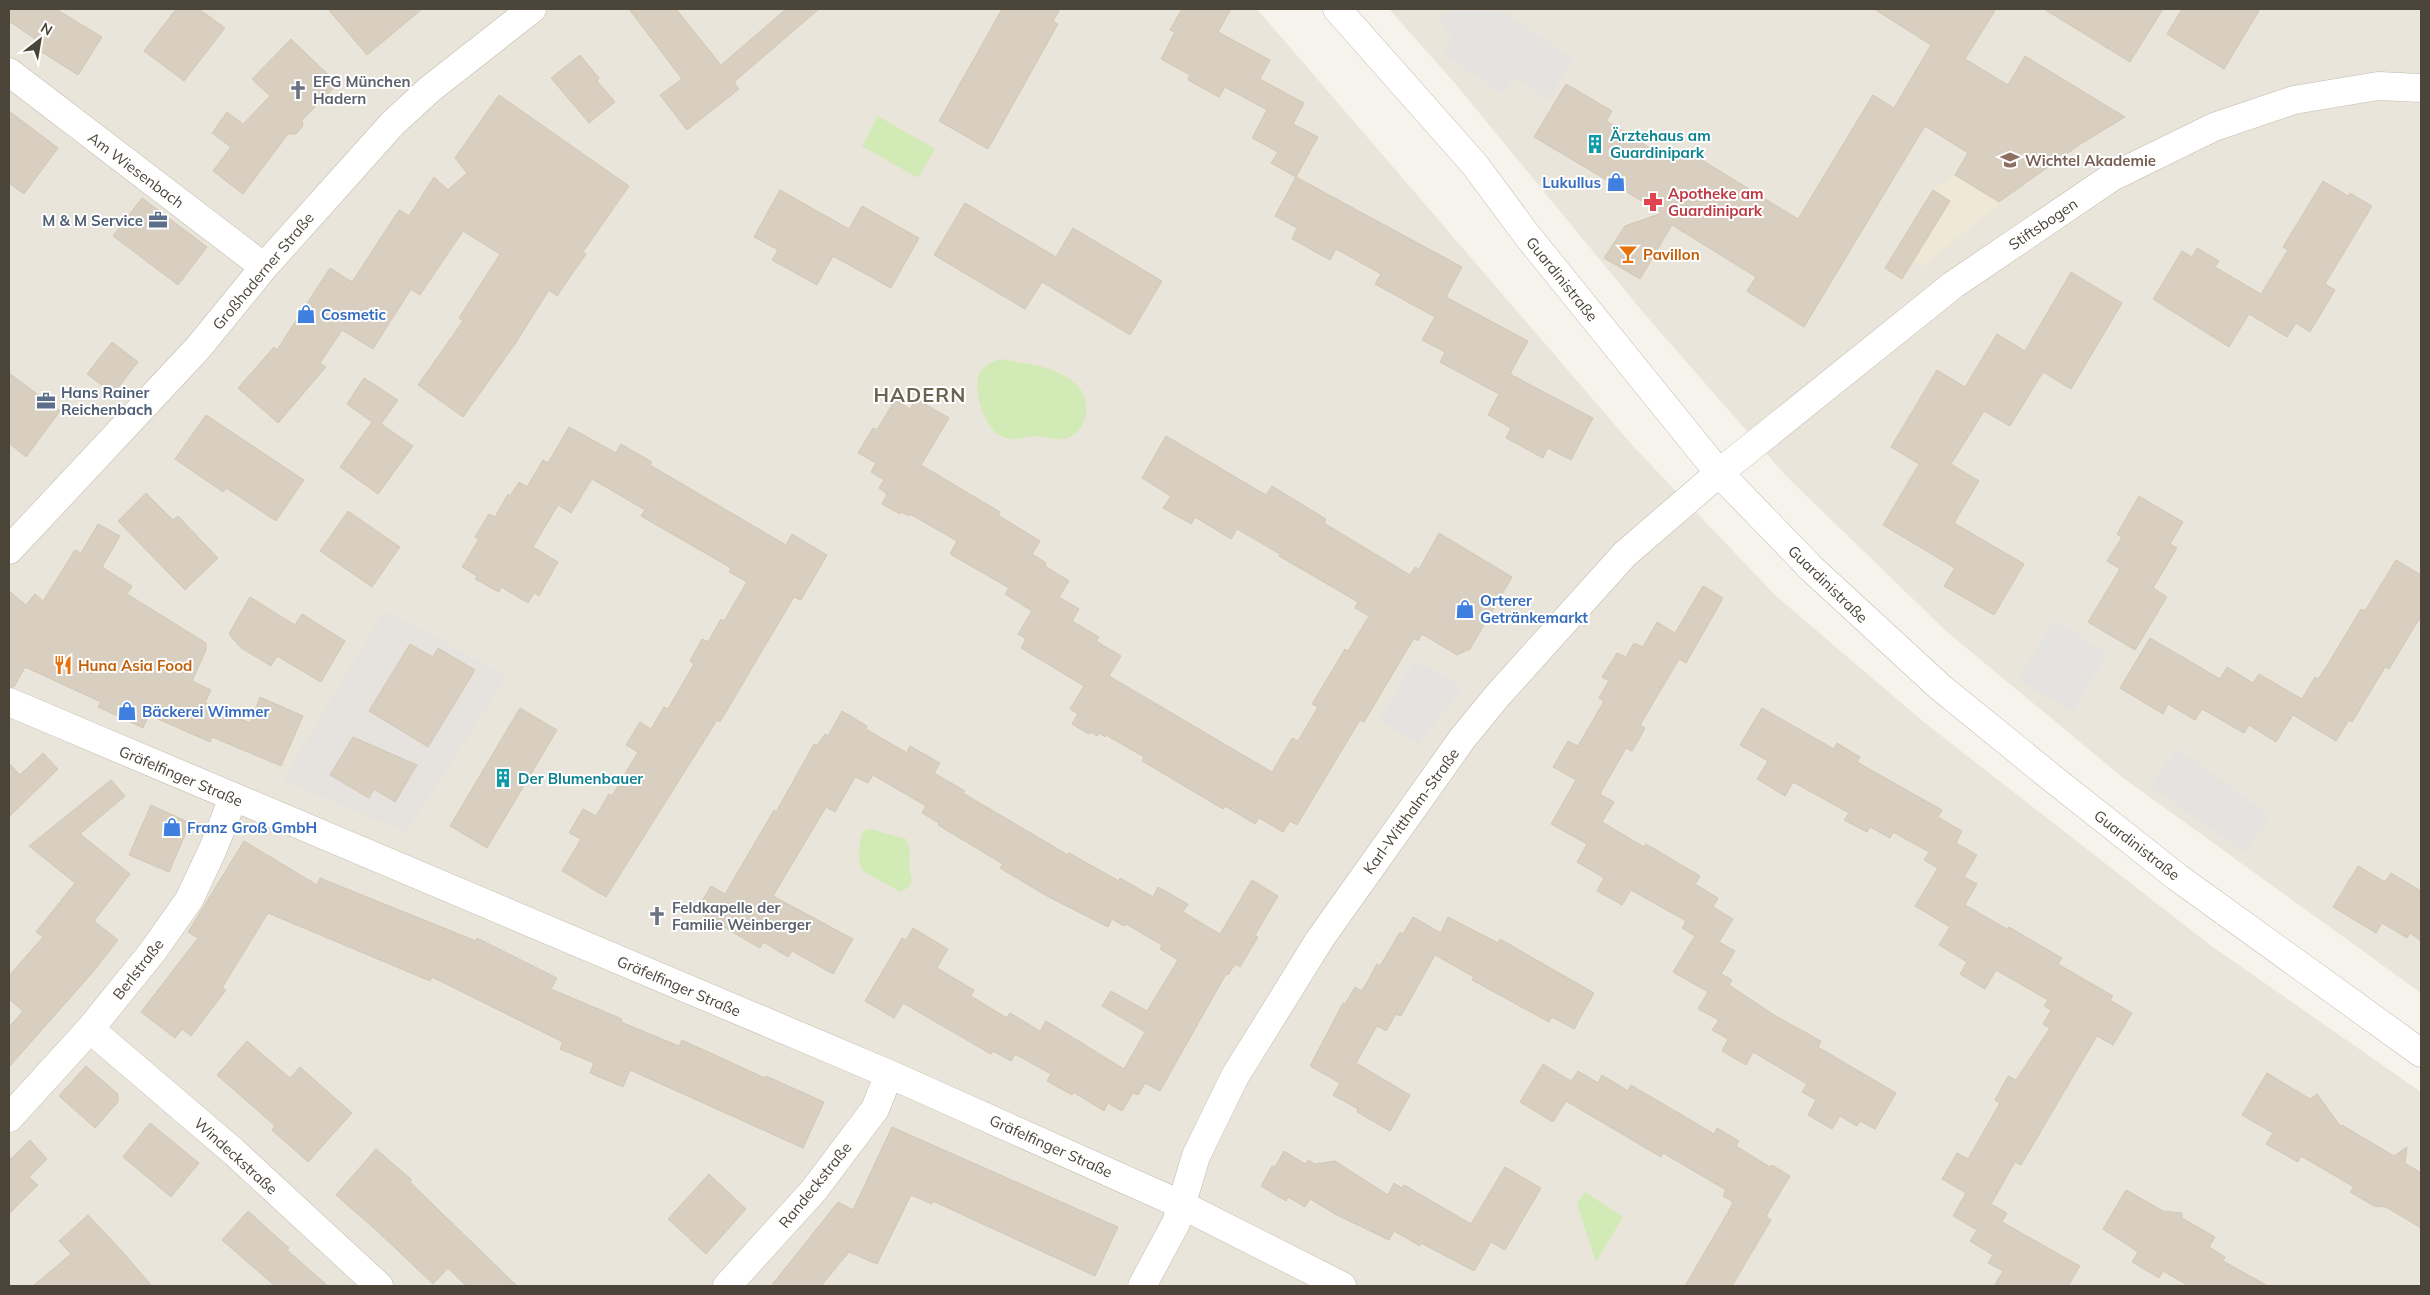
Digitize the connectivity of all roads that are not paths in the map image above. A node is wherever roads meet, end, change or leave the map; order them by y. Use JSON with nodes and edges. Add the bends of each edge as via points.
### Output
{"nodes":[{"id":1,"x":532,"y":9,"type":"edge"},
{"id":2,"x":1337,"y":9,"type":"edge"},
{"id":3,"x":9,"y":72,"type":"edge"},
{"id":4,"x":2421,"y":88,"type":"edge"},
{"id":5,"x":264,"y":267,"type":"junction"},
{"id":6,"x":1719,"y":473,"type":"junction"},
{"id":7,"x":9,"y":550,"type":"edge"},
{"id":8,"x":9,"y":702,"type":"edge"},
{"id":9,"x":233,"y":798,"type":"junction"},
{"id":10,"x":90,"y":1029,"type":"junction"},
{"id":11,"x":2421,"y":1052,"type":"edge"},
{"id":12,"x":889,"y":1074,"type":"junction"},
{"id":13,"x":9,"y":1118,"type":"edge"},
{"id":14,"x":1182,"y":1204,"type":"junction"},
{"id":15,"x":379,"y":1286,"type":"edge"},
{"id":16,"x":727,"y":1286,"type":"edge"},
{"id":17,"x":1142,"y":1286,"type":"edge"},
{"id":18,"x":1342,"y":1286,"type":"edge"}],
"edges":[{"from":1,"to":5,"type":"street","name":"Großhaderner Straße","via":[[430,89],[394,123]]},
{"from":2,"to":6,"type":"street","name":"Guardinistraße","via":[[1475,165],[1526,234]]},
{"from":3,"to":5,"type":"street","name":"Am Wiesenbach"},
{"from":4,"to":6,"type":"street","name":"Stiftsbogen","via":[[2378,86],[2294,100],[2214,127],[2112,177],[1953,286]]},
{"from":5,"to":7,"type":"street","name":"Großhaderner Straße","via":[[198,348]]},
{"from":6,"to":11,"type":"street","name":"Guardinistraße","via":[[1812,570],[1964,708],[2177,877]]},
{"from":6,"to":14,"type":"street","name":"Karl-Witthalm-Straße","via":[[1625,554],[1498,694],[1462,739],[1340,910],[1235,1076],[1196,1156]]},
{"from":8,"to":9,"type":"street","name":"Gräfelfinger Straße"},
{"from":9,"to":10,"type":"street","name":"Berlstraße","via":[[189,900]]},
{"from":9,"to":12,"type":"street","name":"Gräfelfinger Straße"},
{"from":10,"to":13,"type":"street","name":"Berlstraße"},
{"from":10,"to":15,"type":"street","name":"Windeckstraße","via":[[234,1152]]},
{"from":12,"to":14,"type":"street","name":"Gräfelfinger Straße"},
{"from":12,"to":16,"type":"street","name":"Randeckstraße","via":[[875,1109],[814,1190]]},
{"from":14,"to":17,"type":"street","name":"Karl-Witthalm-Straße","via":[[1167,1243]]},
{"from":14,"to":18,"type":"street","name":"Gräfelfinger Straße"}]}
